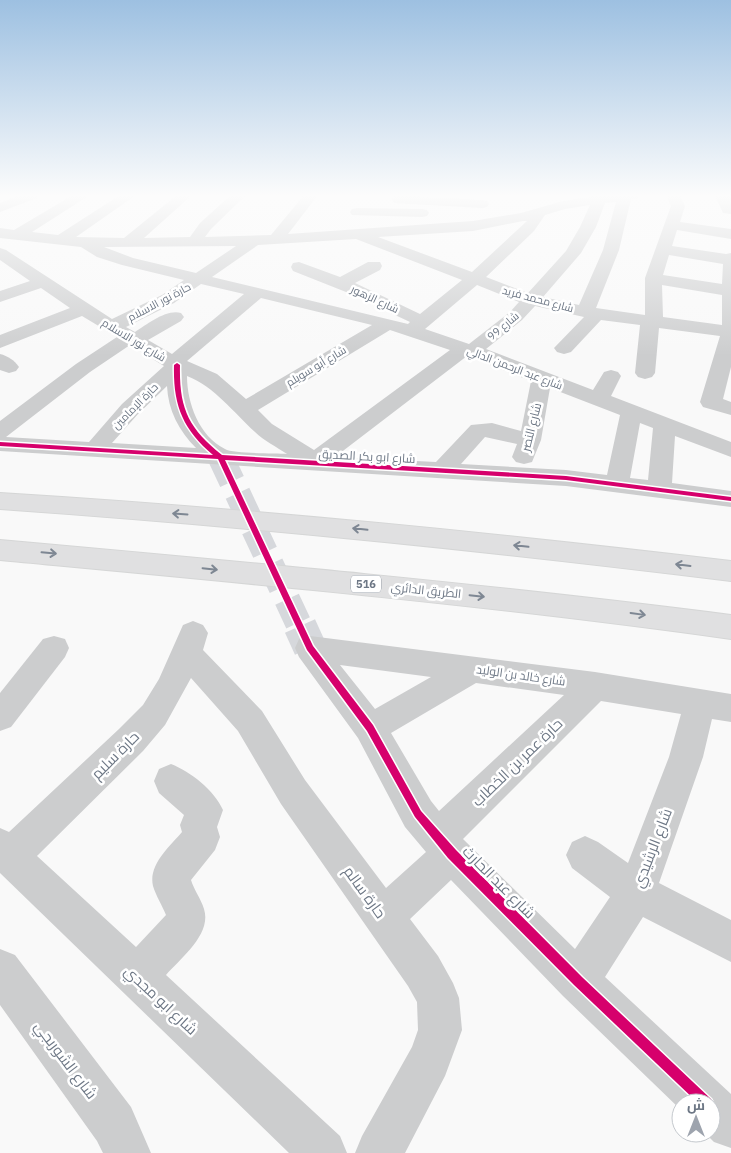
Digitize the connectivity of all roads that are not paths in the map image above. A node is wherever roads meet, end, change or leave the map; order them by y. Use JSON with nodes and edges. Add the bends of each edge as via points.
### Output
{"nodes":[{"id":1,"x":95,"y":249,"type":"edge"},
{"id":2,"x":243,"y":249,"type":"edge"},
{"id":3,"x":401,"y":249,"type":"edge"},
{"id":4,"x":507,"y":249,"type":"edge"},
{"id":5,"x":575,"y":249,"type":"edge"},
{"id":6,"x":611,"y":249,"type":"edge"},
{"id":7,"x":663,"y":249,"type":"joint"},
{"id":8,"x":1,"y":255,"type":"edge"},
{"id":9,"x":731,"y":259,"type":"edge"},
{"id":10,"x":374,"y":266,"type":"dead end"},
{"id":11,"x":300,"y":267,"type":"dead end"},
{"id":12,"x":653,"y":278,"type":"junction"},
{"id":13,"x":201,"y":279,"type":"junction"},
{"id":14,"x":474,"y":279,"type":"junction"},
{"id":15,"x":334,"y":281,"type":"junction"},
{"id":16,"x":43,"y":282,"type":"junction"},
{"id":17,"x":731,"y":291,"type":"edge"},
{"id":18,"x":258,"y":292,"type":"junction"},
{"id":19,"x":0,"y":297,"type":"edge"},
{"id":20,"x":531,"y":300,"type":"junction"},
{"id":21,"x":83,"y":310,"type":"junction"},
{"id":22,"x":295,"y":310,"type":"junction"},
{"id":23,"x":591,"y":313,"type":"junction"},
{"id":24,"x":175,"y":317,"type":"dead end"},
{"id":25,"x":652,"y":321,"type":"junction"},
{"id":26,"x":388,"y":323,"type":"junction"},
{"id":27,"x":112,"y":326,"type":"junction"},
{"id":28,"x":416,"y":326,"type":"junction"},
{"id":29,"x":731,"y":332,"type":"edge"},
{"id":30,"x":132,"y":338,"type":"junction"},
{"id":31,"x":0,"y":342,"type":"edge"},
{"id":32,"x":564,"y":348,"type":"dead end"},
{"id":33,"x":468,"y":350,"type":"junction"},
{"id":34,"x":175,"y":364,"type":"junction"},
{"id":35,"x":726,"y":371,"type":"edge"},
{"id":36,"x":645,"y":373,"type":"dead end"},
{"id":37,"x":611,"y":376,"type":"dead end"},
{"id":38,"x":542,"y":378,"type":"junction"},
{"id":39,"x":598,"y":400,"type":"junction"},
{"id":40,"x":244,"y":409,"type":"junction"},
{"id":41,"x":731,"y":409,"type":"edge"},
{"id":42,"x":631,"y":412,"type":"junction"},
{"id":43,"x":731,"y":413,"type":"edge"},
{"id":44,"x":664,"y":425,"type":"junction"},
{"id":45,"x":0,"y":432,"type":"edge"},
{"id":46,"x":530,"y":440,"type":"junction"},
{"id":47,"x":0,"y":444,"type":"edge"},
{"id":48,"x":95,"y":448,"type":"junction"},
{"id":49,"x":725,"y":448,"type":"edge"},
{"id":50,"x":221,"y":458,"type":"junction"},
{"id":51,"x":313,"y":463,"type":"junction"},
{"id":52,"x":441,"y":471,"type":"junction"},
{"id":53,"x":517,"y":475,"type":"junction"},
{"id":54,"x":617,"y":484,"type":"junction"},
{"id":55,"x":660,"y":489,"type":"junction"},
{"id":56,"x":731,"y":498,"type":"edge"},
{"id":57,"x":0,"y":501,"type":"edge"},
{"id":58,"x":0,"y":550,"type":"edge"},
{"id":59,"x":731,"y":571,"type":"edge"},
{"id":60,"x":731,"y":627,"type":"edge"},
{"id":61,"x":190,"y":643,"type":"joint"},
{"id":62,"x":54,"y":648,"type":"dead end"},
{"id":63,"x":310,"y":648,"type":"joint"},
{"id":64,"x":473,"y":669,"type":"junction"},
{"id":65,"x":595,"y":686,"type":"junction"},
{"id":66,"x":716,"y":705,"type":"edge"},
{"id":67,"x":0,"y":717,"type":"edge"},
{"id":68,"x":370,"y":728,"type":"junction"},
{"id":69,"x":171,"y":781,"type":"dead end"},
{"id":70,"x":445,"y":846,"type":"junction"},
{"id":71,"x":5,"y":852,"type":"edge"},
{"id":72,"x":585,"y":855,"type":"dead end"},
{"id":73,"x":636,"y":892,"type":"junction"},
{"id":74,"x":383,"y":917,"type":"junction"},
{"id":75,"x":731,"y":942,"type":"edge"},
{"id":76,"x":0,"y":970,"type":"edge"},
{"id":77,"x":137,"y":977,"type":"junction"},
{"id":78,"x":578,"y":981,"type":"junction"},
{"id":79,"x":696,"y":1093,"type":"edge"},
{"id":80,"x":721,"y":1116,"type":"edge"},
{"id":81,"x":731,"y":1125,"type":"edge"},
{"id":82,"x":127,"y":1153,"type":"edge"},
{"id":83,"x":322,"y":1153,"type":"edge"},
{"id":84,"x":380,"y":1153,"type":"edge"}],
"edges":[{"from":1,"to":13,"type":"street","name":"شارع عبد الرحمن الدالي","via":[[128,262]]},
{"from":2,"to":13,"type":"street","name":"حارة نور الاسلام"},
{"from":3,"to":14,"type":"street","name":"شارع محمد فريد"},
{"from":4,"to":14,"type":"street"},
{"from":5,"to":20,"type":"street","name":"شارع 99"},
{"from":6,"to":23,"type":"street"},
{"from":7,"to":9,"type":"street"},
{"from":7,"to":12,"type":"street"},
{"from":8,"to":16,"type":"street","name":"شارع نور الاسلام"},
{"from":9,"to":17,"type":"street"},
{"from":10,"to":15,"type":"street"},
{"from":11,"to":15,"type":"street","name":"شارع الزهور"},
{"from":12,"to":17,"type":"street"},
{"from":12,"to":25,"type":"street"},
{"from":13,"to":18,"type":"street","name":"شارع عبد الرحمن الدالي"},
{"from":13,"to":27,"type":"street","name":"حارة نور الاسلام","via":[[168,300]]},
{"from":14,"to":20,"type":"street","name":"شارع محمد فريد"},
{"from":14,"to":28,"type":"street"},
{"from":15,"to":22,"type":"street"},
{"from":15,"to":28,"type":"street","name":"شارع الزهور"},
{"from":16,"to":19,"type":"street"},
{"from":16,"to":21,"type":"street","name":"شارع نور الاسلام"},
{"from":17,"to":29,"type":"street"},
{"from":18,"to":22,"type":"street","name":"شارع عبد الرحمن الدالي"},
{"from":18,"to":34,"type":"street","name":"حارة الإمامين"},
{"from":20,"to":23,"type":"street","name":"شارع محمد فريد"},
{"from":20,"to":33,"type":"street","name":"شارع 99","via":[[516,316]]},
{"from":21,"to":27,"type":"street","name":"شارع نور الاسلام"},
{"from":21,"to":31,"type":"street"},
{"from":22,"to":26,"type":"street","name":"شارع عبد الرحمن الدالي","via":[[315,306]]},
{"from":23,"to":25,"type":"street","name":"شارع محمد فريد"},
{"from":23,"to":32,"type":"street"},
{"from":24,"to":30,"type":"street","name":"حارة نور الاسلام"},
{"from":25,"to":29,"type":"street","name":"شارع محمد فريد"},
{"from":25,"to":36,"type":"street"},
{"from":26,"to":28,"type":"street","name":"شارع عبد الرحمن الدالي"},
{"from":26,"to":40,"type":"street","name":"شارع أبو سويلم"},
{"from":27,"to":30,"type":"street","name":"شارع نور الاسلام"},
{"from":28,"to":33,"type":"street","name":"شارع عبد الرحمن الدالي"},
{"from":29,"to":35,"type":"street"},
{"from":30,"to":34,"type":"street","name":"شارع نور الاسلام"},
{"from":30,"to":45,"type":"street","name":"حارة نور الاسلام","via":[[83,368]]},
{"from":33,"to":38,"type":"street","name":"شارع عبد الرحمن الدالي"},
{"from":33,"to":51,"type":"street","name":"شارع ابو بكر الصديق"},
{"from":34,"to":40,"type":"street","name":"شارع نور الاسلام","via":[[210,378]]},
{"from":34,"to":48,"type":"street","name":"حارة الإمامين"},
{"from":34,"to":50,"type":"street","via":[[180,408],[204,445]]},
{"from":35,"to":41,"type":"street","via":[[711,402]]},
{"from":37,"to":39,"type":"street"},
{"from":38,"to":39,"type":"street","name":"شارع عبد الرحمن الدالي"},
{"from":38,"to":46,"type":"street","name":"شارع النصر"},
{"from":39,"to":42,"type":"street","name":"شارع عبد الرحمن الدالي"},
{"from":40,"to":51,"type":"street","name":"شارع نور الاسلام","via":[[264,429]]},
{"from":42,"to":44,"type":"street","name":"شارع عبد الرحمن الدالي"},
{"from":42,"to":54,"type":"street"},
{"from":43,"to":49,"type":"street"},
{"from":44,"to":49,"type":"street","name":"شارع عبد الرحمن الدالي"},
{"from":44,"to":55,"type":"street"},
{"from":46,"to":52,"type":"street","via":[[492,430],[479,430]]},
{"from":46,"to":53,"type":"street","name":"شارع النصر"},
{"from":47,"to":48,"type":"street","name":"شارع ابو بكر الصديق"},
{"from":48,"to":50,"type":"street","name":"شارع ابو بكر الصديق"},
{"from":50,"to":51,"type":"street","name":"شارع ابو بكر الصديق"},
{"from":51,"to":52,"type":"street","name":"شارع ابو بكر الصديق"},
{"from":52,"to":53,"type":"street","name":"شارع ابو بكر الصديق"},
{"from":53,"to":54,"type":"street","name":"شارع ابو بكر الصديق"},
{"from":54,"to":55,"type":"street","name":"شارع ابو بكر الصديق"},
{"from":55,"to":56,"type":"street","name":"شارع ابو بكر الصديق"},
{"from":59,"to":57,"type":"highway","one_way":true,"via":[[360,529]]},
{"from":58,"to":60,"type":"highway","name":"الطريق الدائري","number":"516","one_way":true,"via":[[561,604]]},
{"from":61,"to":71,"type":"street","name":"حارة سليم","via":[[170,689],[154,715],[131,740]]},
{"from":61,"to":74,"type":"street","name":"حارة سالم","via":[[250,721],[293,792]]},
{"from":62,"to":67,"type":"street"},
{"from":63,"to":64,"type":"street","name":"شارع خالد بن الوليد"},
{"from":63,"to":68,"type":"street","name":"شارع عبد الحارث"},
{"from":64,"to":65,"type":"street","name":"شارع خالد بن الوليد"},
{"from":64,"to":68,"type":"street"},
{"from":65,"to":66,"type":"street","name":"شارع خالد بن الوليد"},
{"from":65,"to":70,"type":"street","name":"حارة عمر بن الخطاب"},
{"from":66,"to":73,"type":"street","name":"شارع الرشيدي","via":[[686,757]]},
{"from":68,"to":70,"type":"street","name":"شارع عبد الحارث","via":[[418,814]]},
{"from":69,"to":77,"type":"street","via":[[205,810],[198,825],[202,837],[172,872],[170,879],[171,886],[185,906],[185,923]]},
{"from":70,"to":74,"type":"street","name":"حارة عمر بن الخطاب"},
{"from":70,"to":78,"type":"street","name":"شارع عبد الحارث"},
{"from":71,"to":77,"type":"street","name":"شارع ابو مجدي"},
{"from":72,"to":73,"type":"street"},
{"from":73,"to":75,"type":"street"},
{"from":73,"to":78,"type":"street","name":"شارع الرشيدي"},
{"from":74,"to":84,"type":"street","name":"حارة سالم","via":[[423,971],[438,998],[440,1030],[429,1060]]},
{"from":76,"to":82,"type":"street","name":"شارع الشوربجي","via":[[114,1124]]},
{"from":77,"to":83,"type":"street","name":"شارع ابو مجدي"},
{"from":78,"to":79,"type":"street","name":"شارع عبد الحارث"},
{"from":80,"to":81,"type":"street"}]}
